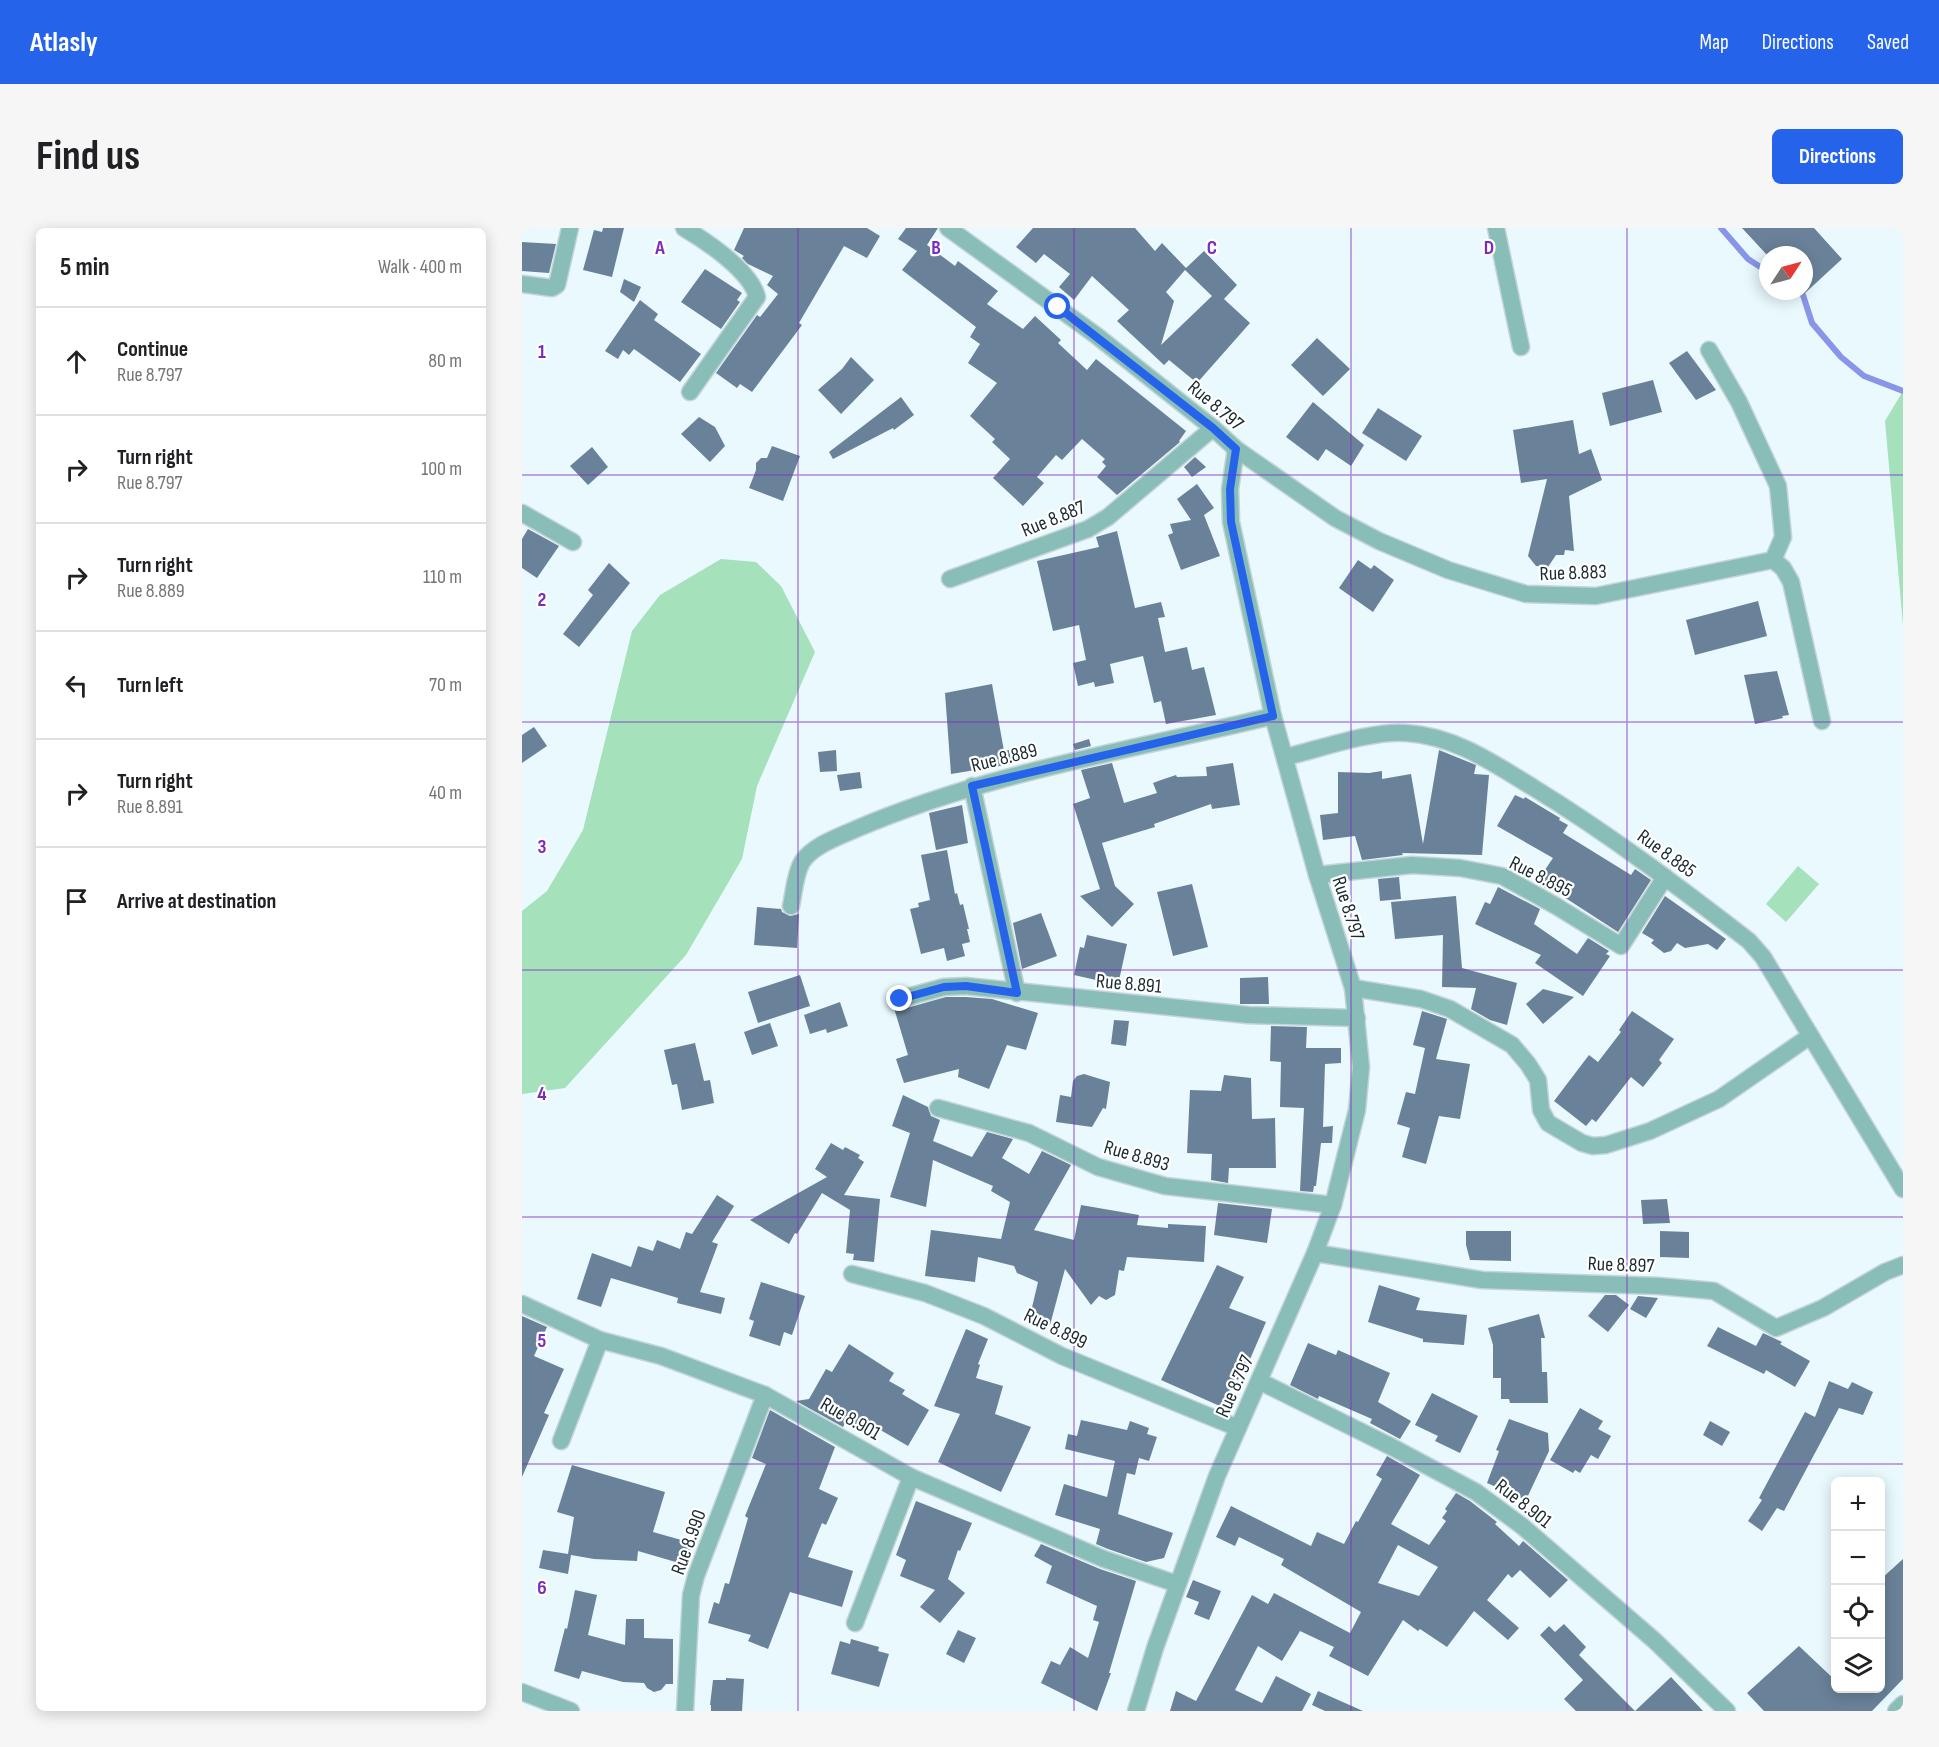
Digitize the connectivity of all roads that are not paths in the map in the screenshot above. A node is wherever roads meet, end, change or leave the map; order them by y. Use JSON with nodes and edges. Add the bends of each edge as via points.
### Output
{"nodes":[{"id":1,"x":570,"y":228,"type":"edge"},
{"id":2,"x":684,"y":228,"type":"edge"},
{"id":3,"x":948,"y":228,"type":"edge"},
{"id":4,"x":1497,"y":228,"type":"edge"},
{"id":5,"x":522,"y":284,"type":"edge"},
{"id":6,"x":1521,"y":347,"type":"dead end"},
{"id":7,"x":1709,"y":350,"type":"dead end"},
{"id":8,"x":690,"y":392,"type":"dead end"},
{"id":9,"x":1213,"y":428,"type":"junction"},
{"id":10,"x":1236,"y":449,"type":"junction"},
{"id":11,"x":522,"y":513,"type":"edge"},
{"id":12,"x":573,"y":542,"type":"dead end"},
{"id":13,"x":1773,"y":560,"type":"junction"},
{"id":14,"x":950,"y":579,"type":"dead end"},
{"id":15,"x":1273,"y":716,"type":"junction"},
{"id":16,"x":1822,"y":721,"type":"dead end"},
{"id":17,"x":1286,"y":757,"type":"junction"},
{"id":18,"x":972,"y":786,"type":"junction"},
{"id":19,"x":1317,"y":875,"type":"junction"},
{"id":20,"x":1665,"y":877,"type":"junction"},
{"id":21,"x":791,"y":906,"type":"dead end"},
{"id":22,"x":1353,"y":988,"type":"junction"},
{"id":23,"x":1017,"y":993,"type":"junction"},
{"id":24,"x":900,"y":999,"type":"dead end"},
{"id":25,"x":1357,"y":1018,"type":"junction"},
{"id":26,"x":1810,"y":1036,"type":"junction"},
{"id":27,"x":938,"y":1108,"type":"dead end"},
{"id":28,"x":1903,"y":1189,"type":"edge"},
{"id":29,"x":1333,"y":1205,"type":"junction"},
{"id":30,"x":1315,"y":1253,"type":"junction"},
{"id":31,"x":1903,"y":1265,"type":"edge"},
{"id":32,"x":852,"y":1274,"type":"dead end"},
{"id":33,"x":522,"y":1304,"type":"edge"},
{"id":34,"x":600,"y":1340,"type":"junction"},
{"id":35,"x":1259,"y":1381,"type":"junction"},
{"id":36,"x":765,"y":1395,"type":"junction"},
{"id":37,"x":1238,"y":1428,"type":"junction"},
{"id":38,"x":561,"y":1441,"type":"dead end"},
{"id":39,"x":911,"y":1477,"type":"junction"},
{"id":40,"x":1178,"y":1584,"type":"junction"},
{"id":41,"x":855,"y":1623,"type":"dead end"},
{"id":42,"x":522,"y":1692,"type":"edge"},
{"id":43,"x":1903,"y":1704,"type":"edge"},
{"id":44,"x":571,"y":1711,"type":"edge"},
{"id":45,"x":685,"y":1711,"type":"edge"},
{"id":46,"x":1136,"y":1711,"type":"edge"},
{"id":47,"x":1727,"y":1711,"type":"edge"},
{"id":48,"x":1896,"y":1711,"type":"edge"}],
"edges":[{"from":1,"to":5,"type":"street","via":[[557,285],[552,288]]},
{"from":2,"to":8,"type":"street","via":[[715,247],[755,287],[757,297]]},
{"from":3,"to":9,"type":"street","name":"Rue 8.797","via":[[1097,336]]},
{"from":4,"to":6,"type":"street"},
{"from":7,"to":13,"type":"street","via":[[1739,402],[1778,486],[1783,537]]},
{"from":9,"to":10,"type":"street","name":"Rue 8.797"},
{"from":9,"to":14,"type":"street","name":"Rue 8.887","via":[[1108,517],[1088,529]]},
{"from":10,"to":13,"type":"street","name":"Rue 8.883","via":[[1335,518],[1379,542],[1448,570],[1526,594],[1596,596]]},
{"from":10,"to":15,"type":"street","name":"Rue 8.797","via":[[1230,489],[1231,522]]},
{"from":11,"to":12,"type":"street"},
{"from":13,"to":16,"type":"street","via":[[1791,582]]},
{"from":15,"to":17,"type":"street","name":"Rue 8.797"},
{"from":15,"to":18,"type":"street","name":"Rue 8.889"},
{"from":17,"to":19,"type":"street","name":"Rue 8.797"},
{"from":17,"to":20,"type":"street","name":"Rue 8.885","via":[[1403,732],[1436,736],[1473,750]]},
{"from":18,"to":21,"type":"street","name":"Rue 8.889","via":[[885,817],[815,850],[803,861]]},
{"from":18,"to":23,"type":"street"},
{"from":19,"to":20,"type":"street","name":"Rue 8.895","via":[[1412,865],[1502,876],[1621,945]]},
{"from":19,"to":22,"type":"street","name":"Rue 8.797"},
{"from":20,"to":26,"type":"street","name":"Rue 8.885","via":[[1749,941],[1763,957]]},
{"from":22,"to":25,"type":"street","name":"Rue 8.797"},
{"from":22,"to":26,"type":"street","via":[[1421,999],[1450,1009],[1512,1045],[1538,1080],[1541,1110],[1548,1123],[1593,1146],[1650,1131],[1719,1099]]},
{"from":23,"to":24,"type":"street","name":"Rue 8.891","via":[[944,987]]},
{"from":23,"to":25,"type":"street","name":"Rue 8.891","via":[[1248,1015]]},
{"from":25,"to":29,"type":"street","name":"Rue 8.797","via":[[1357,1110]]},
{"from":26,"to":28,"type":"street","name":"Rue 8.885"},
{"from":27,"to":29,"type":"street","name":"Rue 8.893","via":[[1029,1133],[1098,1167],[1165,1186]]},
{"from":29,"to":30,"type":"street","name":"Rue 8.797"},
{"from":30,"to":31,"type":"street","name":"Rue 8.897","via":[[1482,1280],[1714,1291],[1776,1328]]},
{"from":30,"to":35,"type":"street","name":"Rue 8.797"},
{"from":32,"to":37,"type":"street","name":"Rue 8.899","via":[[925,1293],[984,1316],[1062,1356]]},
{"from":33,"to":34,"type":"street","name":"Rue 8.901"},
{"from":34,"to":36,"type":"street","name":"Rue 8.901","via":[[661,1356]]},
{"from":34,"to":38,"type":"street"},
{"from":35,"to":37,"type":"street","name":"Rue 8.797"},
{"from":35,"to":47,"type":"street","name":"Rue 8.901","via":[[1476,1492],[1522,1526],[1655,1641]]},
{"from":36,"to":39,"type":"street","name":"Rue 8.901"},
{"from":36,"to":45,"type":"street","name":"Rue 8.990","via":[[696,1576]]},
{"from":37,"to":40,"type":"street","name":"Rue 8.797"},
{"from":39,"to":40,"type":"street","name":"Rue 8.901","via":[[1104,1559]]},
{"from":39,"to":41,"type":"street"},
{"from":40,"to":46,"type":"street","name":"Rue 8.797"},
{"from":42,"to":44,"type":"street"},
{"from":43,"to":48,"type":"street"}]}
